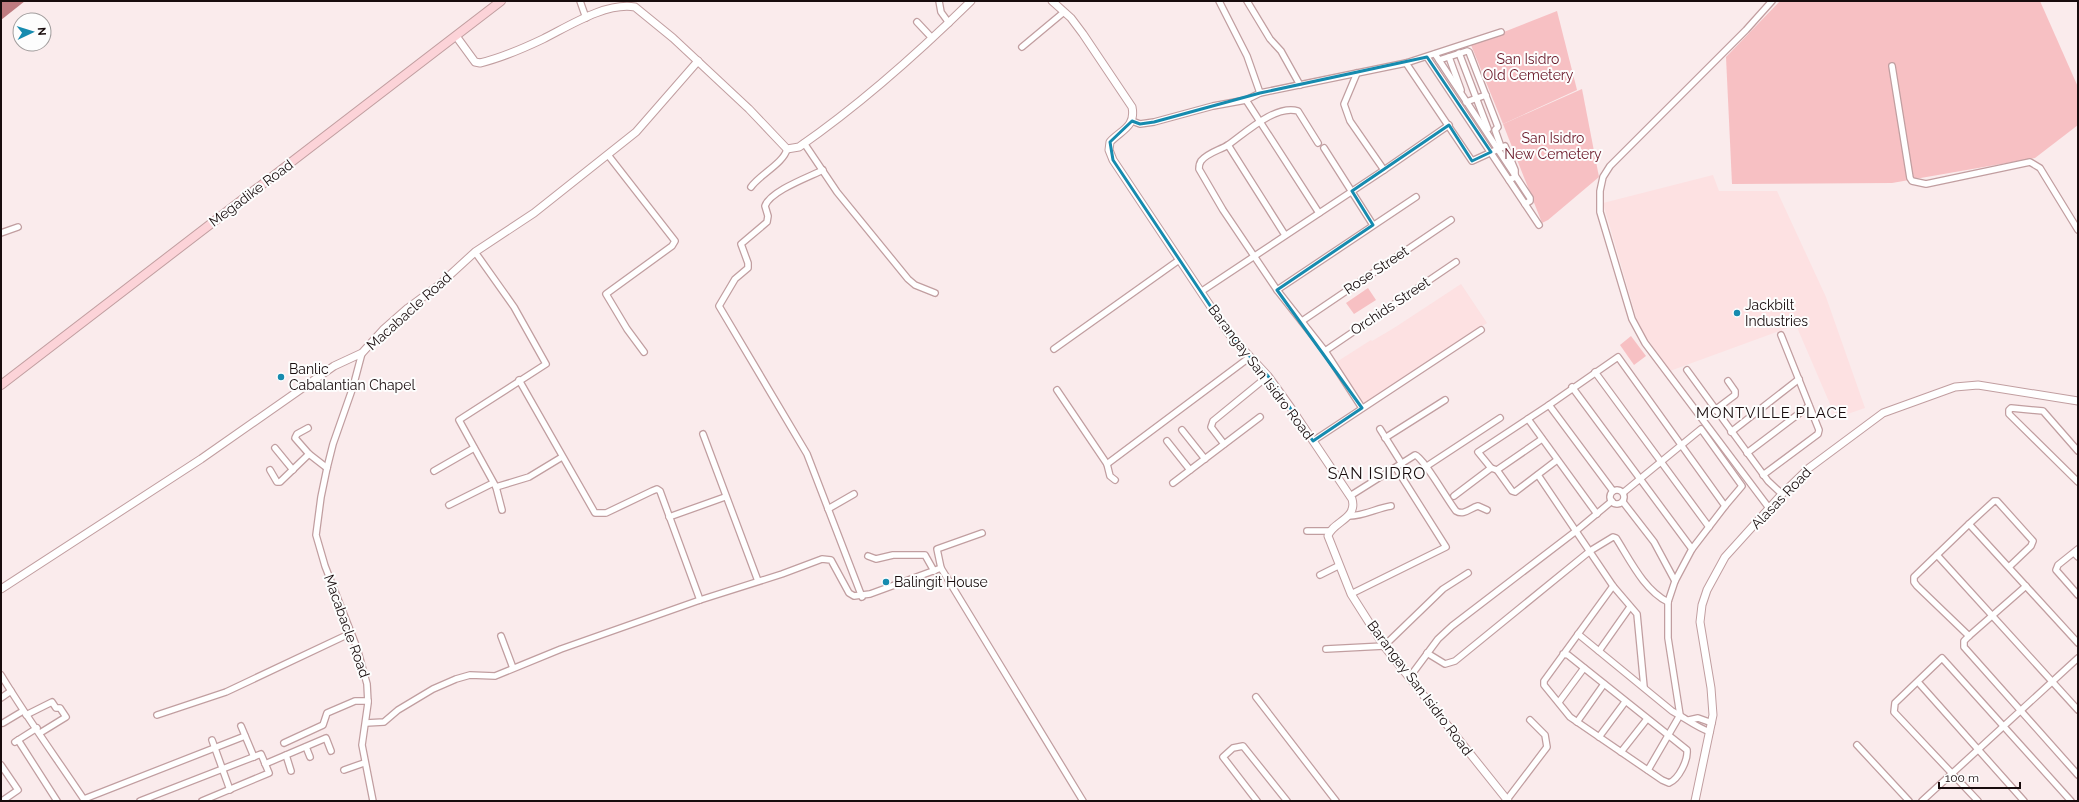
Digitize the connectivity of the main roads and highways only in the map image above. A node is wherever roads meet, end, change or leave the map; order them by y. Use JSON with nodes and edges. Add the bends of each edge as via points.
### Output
{"nodes":[{"id":1,"x":501,"y":1,"type":"edge"},
{"id":2,"x":1,"y":385,"type":"edge"}],
"edges":[{"from":1,"to":2,"type":"main road","name":"Megadike Road"}]}
